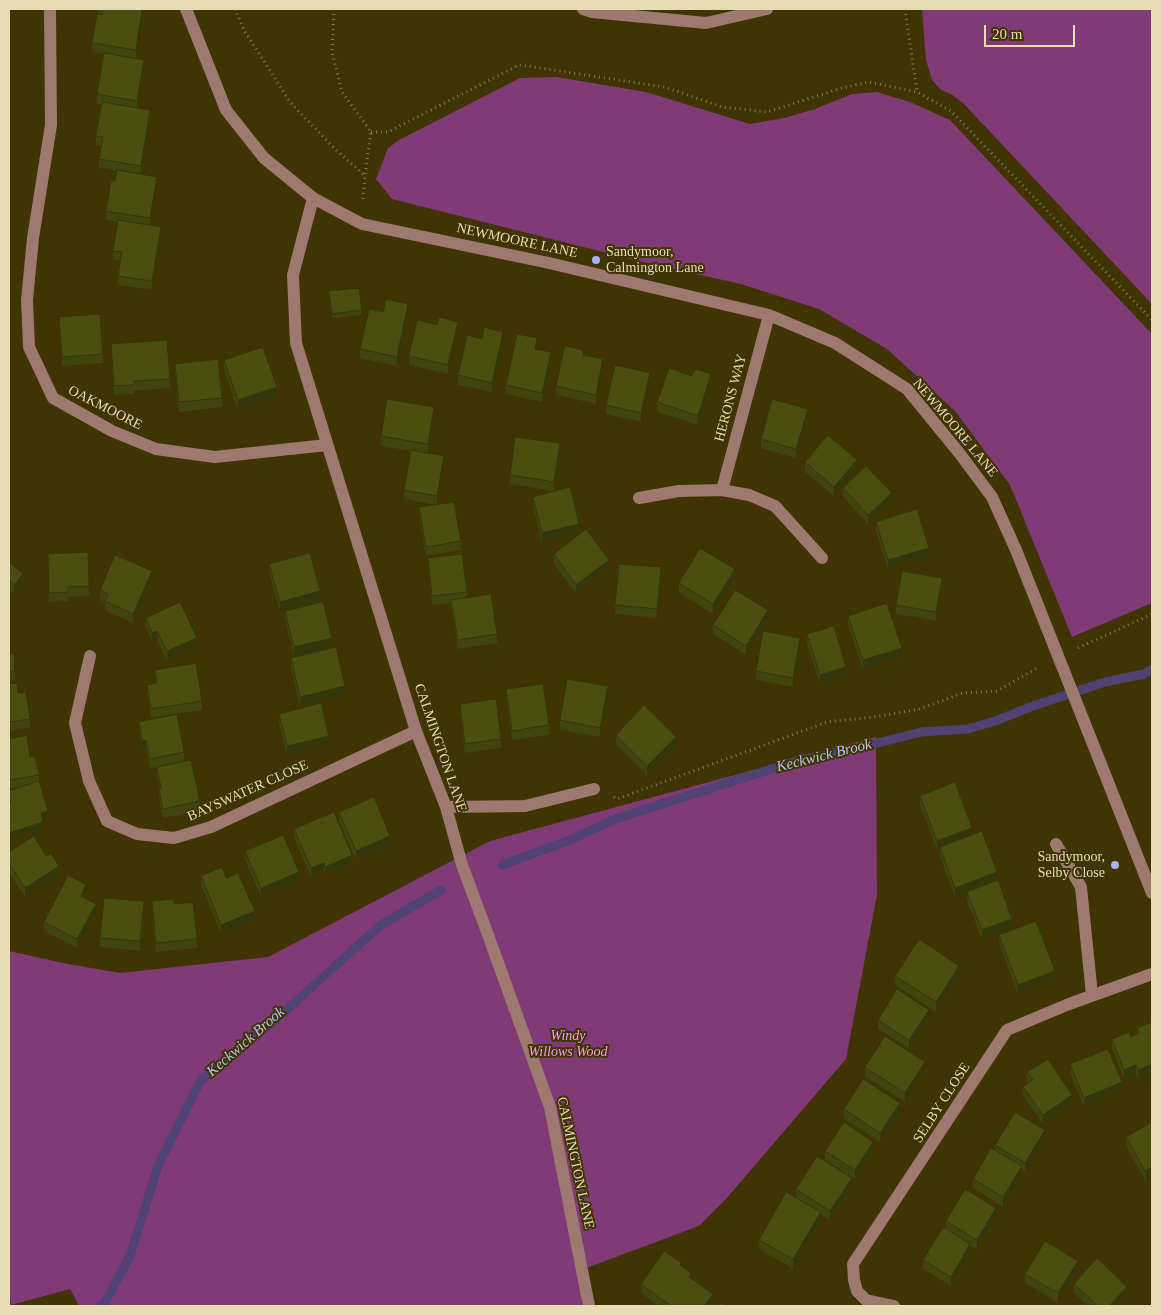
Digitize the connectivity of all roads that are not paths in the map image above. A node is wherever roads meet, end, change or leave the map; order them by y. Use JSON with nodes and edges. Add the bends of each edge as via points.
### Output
{"nodes":[{"id":1,"x":50,"y":9,"type":"edge"},
{"id":2,"x":186,"y":9,"type":"edge"},
{"id":3,"x":583,"y":9,"type":"edge"},
{"id":4,"x":768,"y":9,"type":"edge"},
{"id":5,"x":313,"y":198,"type":"junction"},
{"id":6,"x":769,"y":315,"type":"junction"},
{"id":7,"x":327,"y":445,"type":"junction"},
{"id":8,"x":722,"y":490,"type":"junction"},
{"id":9,"x":638,"y":498,"type":"dead end"},
{"id":10,"x":822,"y":558,"type":"dead end"},
{"id":11,"x":90,"y":656,"type":"dead end"},
{"id":12,"x":416,"y":731,"type":"junction"},
{"id":13,"x":594,"y":789,"type":"road end"},
{"id":14,"x":446,"y":806,"type":"junction"},
{"id":15,"x":1056,"y":844,"type":"dead end"},
{"id":16,"x":1152,"y":893,"type":"edge"},
{"id":17,"x":1152,"y":974,"type":"edge"},
{"id":18,"x":1092,"y":995,"type":"junction"},
{"id":19,"x":589,"y":1306,"type":"edge"},
{"id":20,"x":894,"y":1306,"type":"edge"}],
"edges":[{"from":1,"to":7,"type":"street","name":"OAKMOORE","via":[[50,125],[27,300],[28,347],[53,398],[112,431],[156,450],[215,458]]},
{"from":2,"to":5,"type":"street","name":"NEWMOORE LANE","via":[[226,110],[264,158]]},
{"from":3,"to":4,"type":"street","via":[[706,23]]},
{"from":5,"to":6,"type":"street","name":"NEWMOORE LANE","via":[[362,224],[549,263]]},
{"from":5,"to":7,"type":"street","name":"CALMINGTON LANE","via":[[293,275],[296,343]]},
{"from":6,"to":8,"type":"street","name":"HERONS WAY"},
{"from":6,"to":16,"type":"street","name":"NEWMOORE LANE","via":[[835,343],[907,389],[992,497]]},
{"from":7,"to":12,"type":"street","name":"CALMINGTON LANE"},
{"from":8,"to":9,"type":"street","via":[[679,491]]},
{"from":8,"to":10,"type":"street","via":[[749,495],[775,506]]},
{"from":11,"to":12,"type":"street","name":"BAYSWATER CLOSE","via":[[75,723],[89,781],[107,821],[137,834],[174,838],[211,827]]},
{"from":12,"to":14,"type":"street","name":"CALMINGTON LANE"},
{"from":13,"to":14,"type":"street","via":[[525,806]]},
{"from":14,"to":19,"type":"street","name":"CALMINGTON LANE","via":[[462,865],[550,1107]]},
{"from":15,"to":18,"type":"street","via":[[1081,887]]},
{"from":17,"to":18,"type":"street","name":"SELBY CLOSE"},
{"from":18,"to":20,"type":"street","name":"SELBY CLOSE","via":[[1007,1030],[853,1264],[857,1292],[866,1300]]}]}
